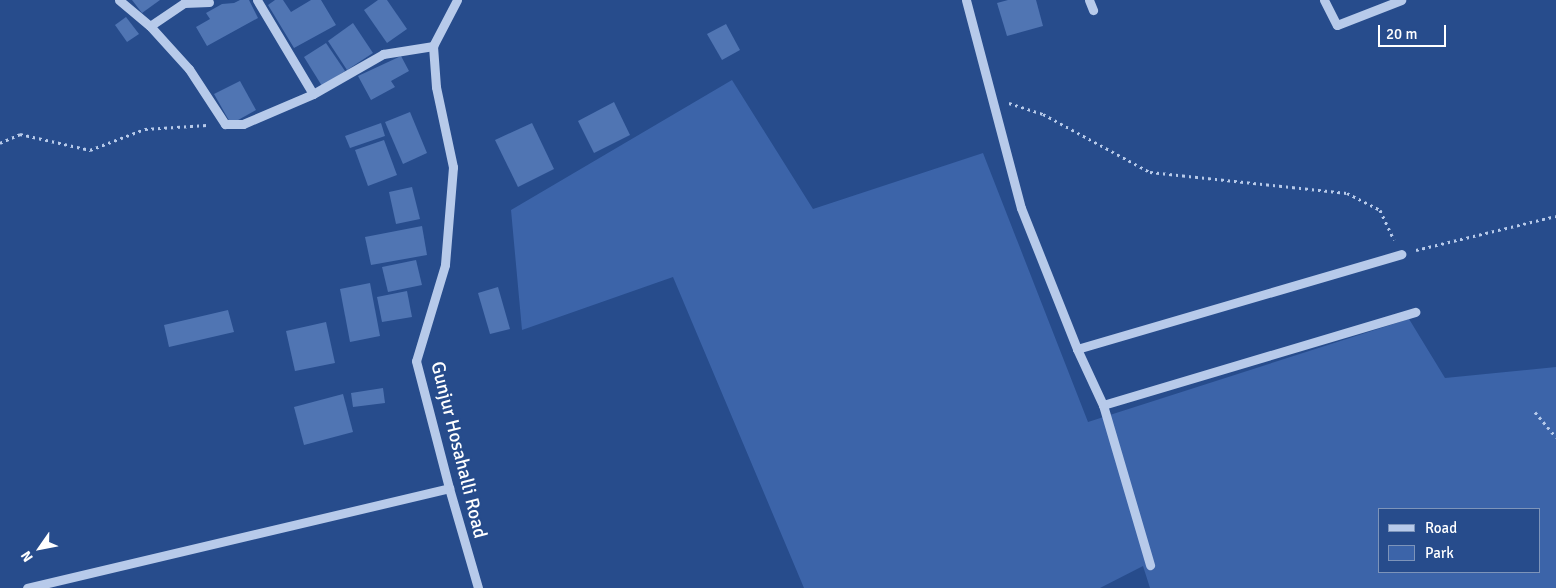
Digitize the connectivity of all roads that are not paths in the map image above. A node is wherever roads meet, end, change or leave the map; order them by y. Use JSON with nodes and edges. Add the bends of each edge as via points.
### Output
{"nodes":[{"id":1,"x":120,"y":0,"type":"edge"},
{"id":2,"x":257,"y":0,"type":"edge"},
{"id":3,"x":457,"y":0,"type":"edge"},
{"id":4,"x":966,"y":0,"type":"edge"},
{"id":5,"x":1089,"y":0,"type":"edge"},
{"id":6,"x":1324,"y":0,"type":"edge"},
{"id":7,"x":1401,"y":0,"type":"edge"},
{"id":8,"x":210,"y":2,"type":"dead end"},
{"id":9,"x":1093,"y":10,"type":"dead end"},
{"id":10,"x":150,"y":26,"type":"junction"},
{"id":11,"x":433,"y":46,"type":"junction"},
{"id":12,"x":313,"y":94,"type":"junction"},
{"id":13,"x":1400,"y":254,"type":"road end"},
{"id":14,"x":1415,"y":312,"type":"dead end"},
{"id":15,"x":1077,"y":349,"type":"junction"},
{"id":16,"x":1103,"y":405,"type":"junction"},
{"id":17,"x":449,"y":488,"type":"junction"},
{"id":18,"x":1150,"y":565,"type":"dead end"},
{"id":19,"x":27,"y":588,"type":"edge"},
{"id":20,"x":478,"y":588,"type":"edge"}],
"edges":[{"from":1,"to":10,"type":"street"},
{"from":2,"to":12,"type":"street"},
{"from":3,"to":11,"type":"street"},
{"from":4,"to":15,"type":"street","via":[[1020,208]]},
{"from":5,"to":9,"type":"street"},
{"from":6,"to":7,"type":"street","via":[[1337,24]]},
{"from":8,"to":10,"type":"street","via":[[184,4]]},
{"from":10,"to":12,"type":"street","via":[[189,70],[225,124],[243,124]]},
{"from":11,"to":12,"type":"street","via":[[383,54]]},
{"from":11,"to":17,"type":"street","name":"Gunjur Hosahalli Road","via":[[436,87],[453,167],[446,265],[416,361]]},
{"from":13,"to":15,"type":"street"},
{"from":14,"to":16,"type":"street"},
{"from":15,"to":16,"type":"street"},
{"from":16,"to":18,"type":"street"},
{"from":17,"to":19,"type":"street"},
{"from":17,"to":20,"type":"street","name":"Gunjur Hosahalli Road"}]}
